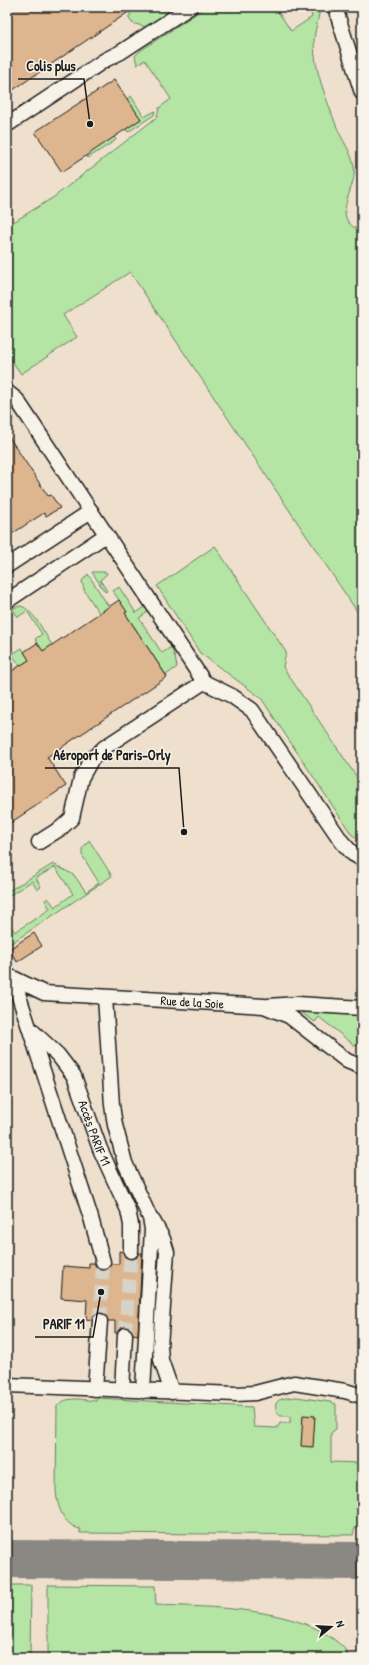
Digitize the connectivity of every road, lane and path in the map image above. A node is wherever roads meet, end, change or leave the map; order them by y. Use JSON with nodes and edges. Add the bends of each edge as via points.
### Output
{"nodes":[{"id":1,"x":190,"y":7,"type":"edge"},
{"id":2,"x":335,"y":7,"type":"edge"},
{"id":3,"x":362,"y":93,"type":"edge"},
{"id":4,"x":7,"y":126,"type":"edge"},
{"id":5,"x":7,"y":392,"type":"edge"},
{"id":6,"x":91,"y":511,"type":"junction"},
{"id":7,"x":106,"y":535,"type":"junction"},
{"id":8,"x":7,"y":566,"type":"edge"},
{"id":9,"x":7,"y":600,"type":"edge"},
{"id":10,"x":204,"y":682,"type":"junction"},
{"id":11,"x":39,"y":842,"type":"dead end"},
{"id":12,"x":362,"y":859,"type":"edge"},
{"id":13,"x":10,"y":978,"type":"edge"},
{"id":14,"x":105,"y":997,"type":"junction"},
{"id":15,"x":264,"y":1006,"type":"junction"},
{"id":16,"x":362,"y":1008,"type":"edge"},
{"id":17,"x":30,"y":1029,"type":"junction"},
{"id":18,"x":358,"y":1066,"type":"edge"},
{"id":19,"x":362,"y":1077,"type":"edge"},
{"id":20,"x":132,"y":1178,"type":"junction"},
{"id":21,"x":115,"y":1181,"type":"junction"},
{"id":22,"x":150,"y":1218,"type":"junction"},
{"id":23,"x":131,"y":1251,"type":"tunnel mouth"},
{"id":24,"x":103,"y":1262,"type":"tunnel mouth"},
{"id":25,"x":100,"y":1321,"type":"tunnel mouth"},
{"id":26,"x":125,"y":1335,"type":"tunnel mouth"},
{"id":27,"x":7,"y":1385,"type":"edge"},
{"id":28,"x":95,"y":1390,"type":"junction"},
{"id":29,"x":122,"y":1390,"type":"junction"},
{"id":30,"x":143,"y":1391,"type":"junction"},
{"id":31,"x":172,"y":1392,"type":"junction"},
{"id":32,"x":362,"y":1396,"type":"edge"}],
"edges":[{"from":1,"to":4,"type":"street"},
{"from":2,"to":3,"type":"street"},
{"from":5,"to":6,"type":"street","via":[[17,400]]},
{"from":6,"to":7,"type":"street"},
{"from":6,"to":8,"type":"street"},
{"from":7,"to":9,"type":"street"},
{"from":7,"to":10,"type":"street"},
{"from":10,"to":11,"type":"street","via":[[105,747],[91,760],[81,778],[72,818]]},
{"from":10,"to":12,"type":"street","via":[[252,710],[342,842],[353,854]]},
{"from":13,"to":14,"type":"street","name":"Rue de la Soie","via":[[44,993]]},
{"from":13,"to":17,"type":"street"},
{"from":14,"to":15,"type":"street","name":"Rue de la Soie"},
{"from":14,"to":20,"type":"street","via":[[112,1105],[125,1163]]},
{"from":15,"to":16,"type":"street","via":[[298,1004]]},
{"from":15,"to":18,"type":"street","name":"Rue de la Soie","via":[[288,1016]]},
{"from":17,"to":21,"type":"street","name":"Accès PARIF 11","via":[[48,1044],[74,1076],[100,1149]]},
{"from":17,"to":24,"type":"street"},
{"from":18,"to":19,"type":"street","name":"Rue de la Soie"},
{"from":20,"to":21,"type":"street"},
{"from":20,"to":22,"type":"street"},
{"from":21,"to":23,"type":"street","name":"Accès PARIF 11","via":[[128,1210]]},
{"from":22,"to":30,"type":"street","via":[[152,1240]]},
{"from":22,"to":31,"type":"street","via":[[163,1239],[167,1252],[160,1346],[161,1360]]},
{"from":25,"to":28,"type":"street"},
{"from":26,"to":29,"type":"street"},
{"from":27,"to":28,"type":"street"},
{"from":28,"to":29,"type":"street"},
{"from":29,"to":30,"type":"street"},
{"from":30,"to":31,"type":"street"},
{"from":31,"to":32,"type":"street","via":[[255,1393],[294,1383]]}]}
